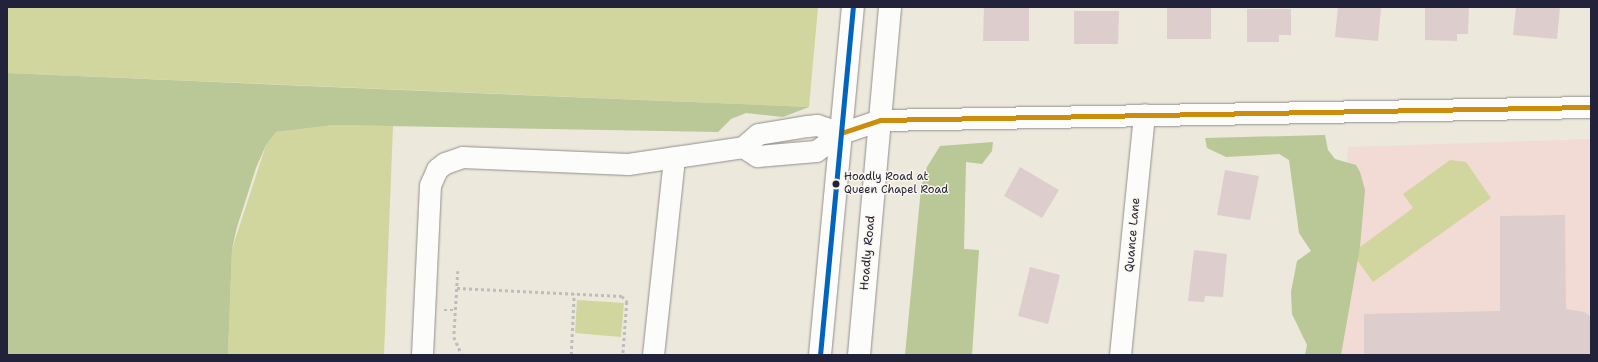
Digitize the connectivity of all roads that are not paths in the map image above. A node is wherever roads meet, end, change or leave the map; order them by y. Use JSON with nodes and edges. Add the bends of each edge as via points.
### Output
{"nodes":[{"id":1,"x":853,"y":7,"type":"edge"},
{"id":2,"x":890,"y":7,"type":"edge"},
{"id":3,"x":1591,"y":107,"type":"edge"},
{"id":4,"x":1144,"y":114,"type":"junction"},
{"id":5,"x":880,"y":120,"type":"junction"},
{"id":6,"x":841,"y":133,"type":"junction"},
{"id":7,"x":674,"y":157,"type":"junction"},
{"id":8,"x":422,"y":355,"type":"edge"},
{"id":9,"x":653,"y":355,"type":"edge"},
{"id":10,"x":820,"y":355,"type":"edge"},
{"id":11,"x":859,"y":355,"type":"edge"},
{"id":12,"x":1120,"y":355,"type":"edge"}],
"edges":[{"from":1,"to":6,"type":"main road"},
{"from":2,"to":5,"type":"main road","name":"Hoadly Road"},
{"from":3,"to":4,"type":"street"},
{"from":4,"to":5,"type":"street"},
{"from":4,"to":12,"type":"street","name":"Quance Lane"},
{"from":5,"to":6,"type":"street"},
{"from":5,"to":11,"type":"main road","name":"Hoadly Road"},
{"from":6,"to":7,"type":"street","via":[[816,151],[757,156],[743,147]]},
{"from":6,"to":10,"type":"main road"},
{"from":7,"to":8,"type":"street","via":[[628,164],[462,157],[445,163],[438,169],[430,186]]},
{"from":7,"to":9,"type":"street"}]}
